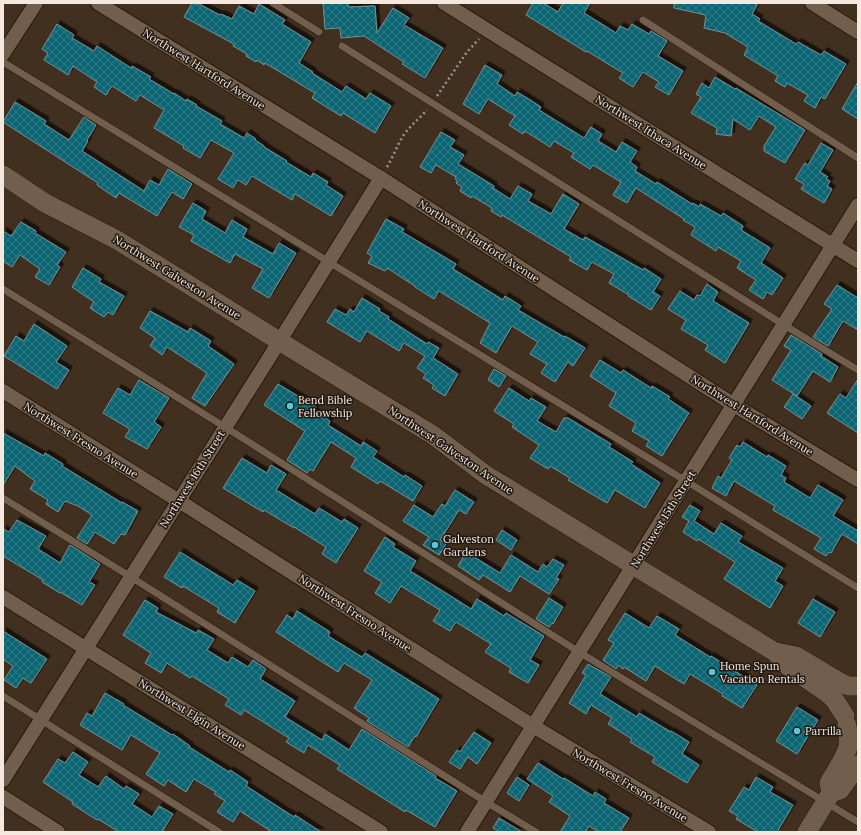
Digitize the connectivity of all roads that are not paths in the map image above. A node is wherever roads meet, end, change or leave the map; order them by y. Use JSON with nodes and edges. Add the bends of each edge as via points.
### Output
{"nodes":[{"id":1,"x":36,"y":3,"type":"edge"},
{"id":2,"x":273,"y":3,"type":"edge"},
{"id":3,"x":444,"y":3,"type":"edge"},
{"id":4,"x":812,"y":3,"type":"edge"},
{"id":5,"x":104,"y":4,"type":"edge"},
{"id":6,"x":643,"y":20,"type":"dead end"},
{"id":7,"x":319,"y":32,"type":"dead end"},
{"id":8,"x":858,"y":32,"type":"edge"},
{"id":9,"x":342,"y":46,"type":"dead end"},
{"id":10,"x":3,"y":54,"type":"edge"},
{"id":11,"x":3,"y":62,"type":"edge"},
{"id":12,"x":858,"y":158,"type":"edge"},
{"id":13,"x":3,"y":175,"type":"edge"},
{"id":14,"x":381,"y":178,"type":"junction"},
{"id":15,"x":858,"y":205,"type":"edge"},
{"id":16,"x":832,"y":245,"type":"junction"},
{"id":17,"x":858,"y":261,"type":"edge"},
{"id":18,"x":329,"y":262,"type":"junction"},
{"id":19,"x":3,"y":289,"type":"edge"},
{"id":20,"x":784,"y":325,"type":"junction"},
{"id":21,"x":279,"y":342,"type":"junction"},
{"id":22,"x":858,"y":370,"type":"edge"},
{"id":23,"x":3,"y":391,"type":"edge"},
{"id":24,"x":734,"y":405,"type":"junction"},
{"id":25,"x":225,"y":427,"type":"junction"},
{"id":26,"x":858,"y":480,"type":"edge"},
{"id":27,"x":686,"y":481,"type":"junction"},
{"id":28,"x":3,"y":498,"type":"edge"},
{"id":29,"x":179,"y":500,"type":"junction"},
{"id":30,"x":634,"y":565,"type":"junction"},
{"id":31,"x":131,"y":577,"type":"junction"},
{"id":32,"x":858,"y":588,"type":"edge"},
{"id":33,"x":3,"y":597,"type":"edge"},
{"id":34,"x":86,"y":649,"type":"junction"},
{"id":35,"x":579,"y":652,"type":"junction"},
{"id":36,"x":775,"y":652,"type":"junction"},
{"id":37,"x":858,"y":686,"type":"edge"},
{"id":38,"x":858,"y":690,"type":"edge"},
{"id":39,"x":3,"y":696,"type":"edge"},
{"id":40,"x":41,"y":720,"type":"junction"},
{"id":41,"x":846,"y":720,"type":"junction"},
{"id":42,"x":533,"y":726,"type":"junction"},
{"id":43,"x":858,"y":741,"type":"edge"},
{"id":44,"x":858,"y":765,"type":"edge"},
{"id":45,"x":3,"y":780,"type":"edge"},
{"id":46,"x":3,"y":797,"type":"edge"},
{"id":47,"x":828,"y":798,"type":"junction"},
{"id":48,"x":486,"y":802,"type":"junction"},
{"id":49,"x":858,"y":822,"type":"edge"},
{"id":50,"x":58,"y":832,"type":"edge"},
{"id":51,"x":219,"y":832,"type":"edge"},
{"id":52,"x":381,"y":832,"type":"edge"},
{"id":53,"x":467,"y":832,"type":"edge"},
{"id":54,"x":536,"y":832,"type":"edge"},
{"id":55,"x":709,"y":832,"type":"edge"},
{"id":56,"x":807,"y":832,"type":"edge"}],
"edges":[{"from":1,"to":10,"type":"street"},
{"from":2,"to":7,"type":"lane"},
{"from":3,"to":16,"type":"street","name":"Northwest Ithaca Avenue"},
{"from":4,"to":8,"type":"street"},
{"from":5,"to":14,"type":"street","name":"Northwest Hartford Avenue"},
{"from":6,"to":12,"type":"lane"},
{"from":9,"to":20,"type":"lane"},
{"from":11,"to":18,"type":"lane"},
{"from":13,"to":21,"type":"street","name":"Northwest Galveston Avenue","via":[[45,203],[117,240]]},
{"from":14,"to":18,"type":"street","name":"Northwest 16th Street"},
{"from":14,"to":24,"type":"street","name":"Northwest Hartford Avenue"},
{"from":15,"to":16,"type":"street","name":"Northwest 15th Street"},
{"from":16,"to":17,"type":"street","name":"Northwest Ithaca Avenue"},
{"from":16,"to":20,"type":"street","name":"Northwest 15th Street"},
{"from":18,"to":21,"type":"street","name":"Northwest 16th Street"},
{"from":18,"to":27,"type":"lane"},
{"from":19,"to":25,"type":"lane"},
{"from":20,"to":22,"type":"lane"},
{"from":20,"to":24,"type":"street","name":"Northwest 15th Street"},
{"from":21,"to":25,"type":"street","name":"Northwest 16th Street"},
{"from":21,"to":30,"type":"street","name":"Northwest Galveston Avenue","via":[[432,435],[490,478]]},
{"from":23,"to":29,"type":"street","name":"Northwest Fresno Avenue"},
{"from":24,"to":26,"type":"street","name":"Northwest Hartford Avenue"},
{"from":24,"to":27,"type":"street","name":"Northwest 15th Street"},
{"from":25,"to":29,"type":"street","name":"Northwest 16th Street"},
{"from":25,"to":35,"type":"lane"},
{"from":27,"to":30,"type":"street","name":"Northwest 15th Street"},
{"from":27,"to":32,"type":"lane"},
{"from":28,"to":31,"type":"lane"},
{"from":29,"to":31,"type":"street","name":"Northwest 16th Street"},
{"from":29,"to":42,"type":"street","name":"Northwest Fresno Avenue"},
{"from":30,"to":35,"type":"street","name":"Northwest 15th Street"},
{"from":30,"to":36,"type":"street","name":"Northwest Galveston Avenue"},
{"from":31,"to":34,"type":"street","name":"Northwest 16th Street"},
{"from":31,"to":48,"type":"lane"},
{"from":33,"to":34,"type":"street","name":"Northwest Elgin Avenue"},
{"from":34,"to":40,"type":"street","name":"Northwest 16th Street"},
{"from":34,"to":52,"type":"street","name":"Northwest Elgin Avenue"},
{"from":35,"to":42,"type":"street","name":"Northwest 15th Street"},
{"from":35,"to":47,"type":"lane"},
{"from":36,"to":37,"type":"street","name":"Northwest Galveston Avenue","via":[[796,656],[848,686]]},
{"from":36,"to":41,"type":"street","name":"Northwest Galveston Avenue","via":[[789,668],[834,699]]},
{"from":38,"to":41,"type":"street","via":[[846,707]]},
{"from":39,"to":40,"type":"lane"},
{"from":40,"to":45,"type":"street","name":"Northwest 16th Street"},
{"from":40,"to":51,"type":"lane"},
{"from":41,"to":43,"type":"street","name":"Northwest Galveston Avenue","via":[[851,734]]},
{"from":41,"to":47,"type":"street","via":[[848,747],[829,783]]},
{"from":42,"to":48,"type":"street","name":"Northwest 15th Street"},
{"from":42,"to":55,"type":"street","name":"Northwest Fresno Avenue"},
{"from":44,"to":47,"type":"street","via":[[840,790]]},
{"from":46,"to":50,"type":"street"},
{"from":47,"to":49,"type":"lane"},
{"from":47,"to":56,"type":"street"},
{"from":48,"to":53,"type":"street","name":"Northwest 15th Street"},
{"from":48,"to":54,"type":"lane"}]}
